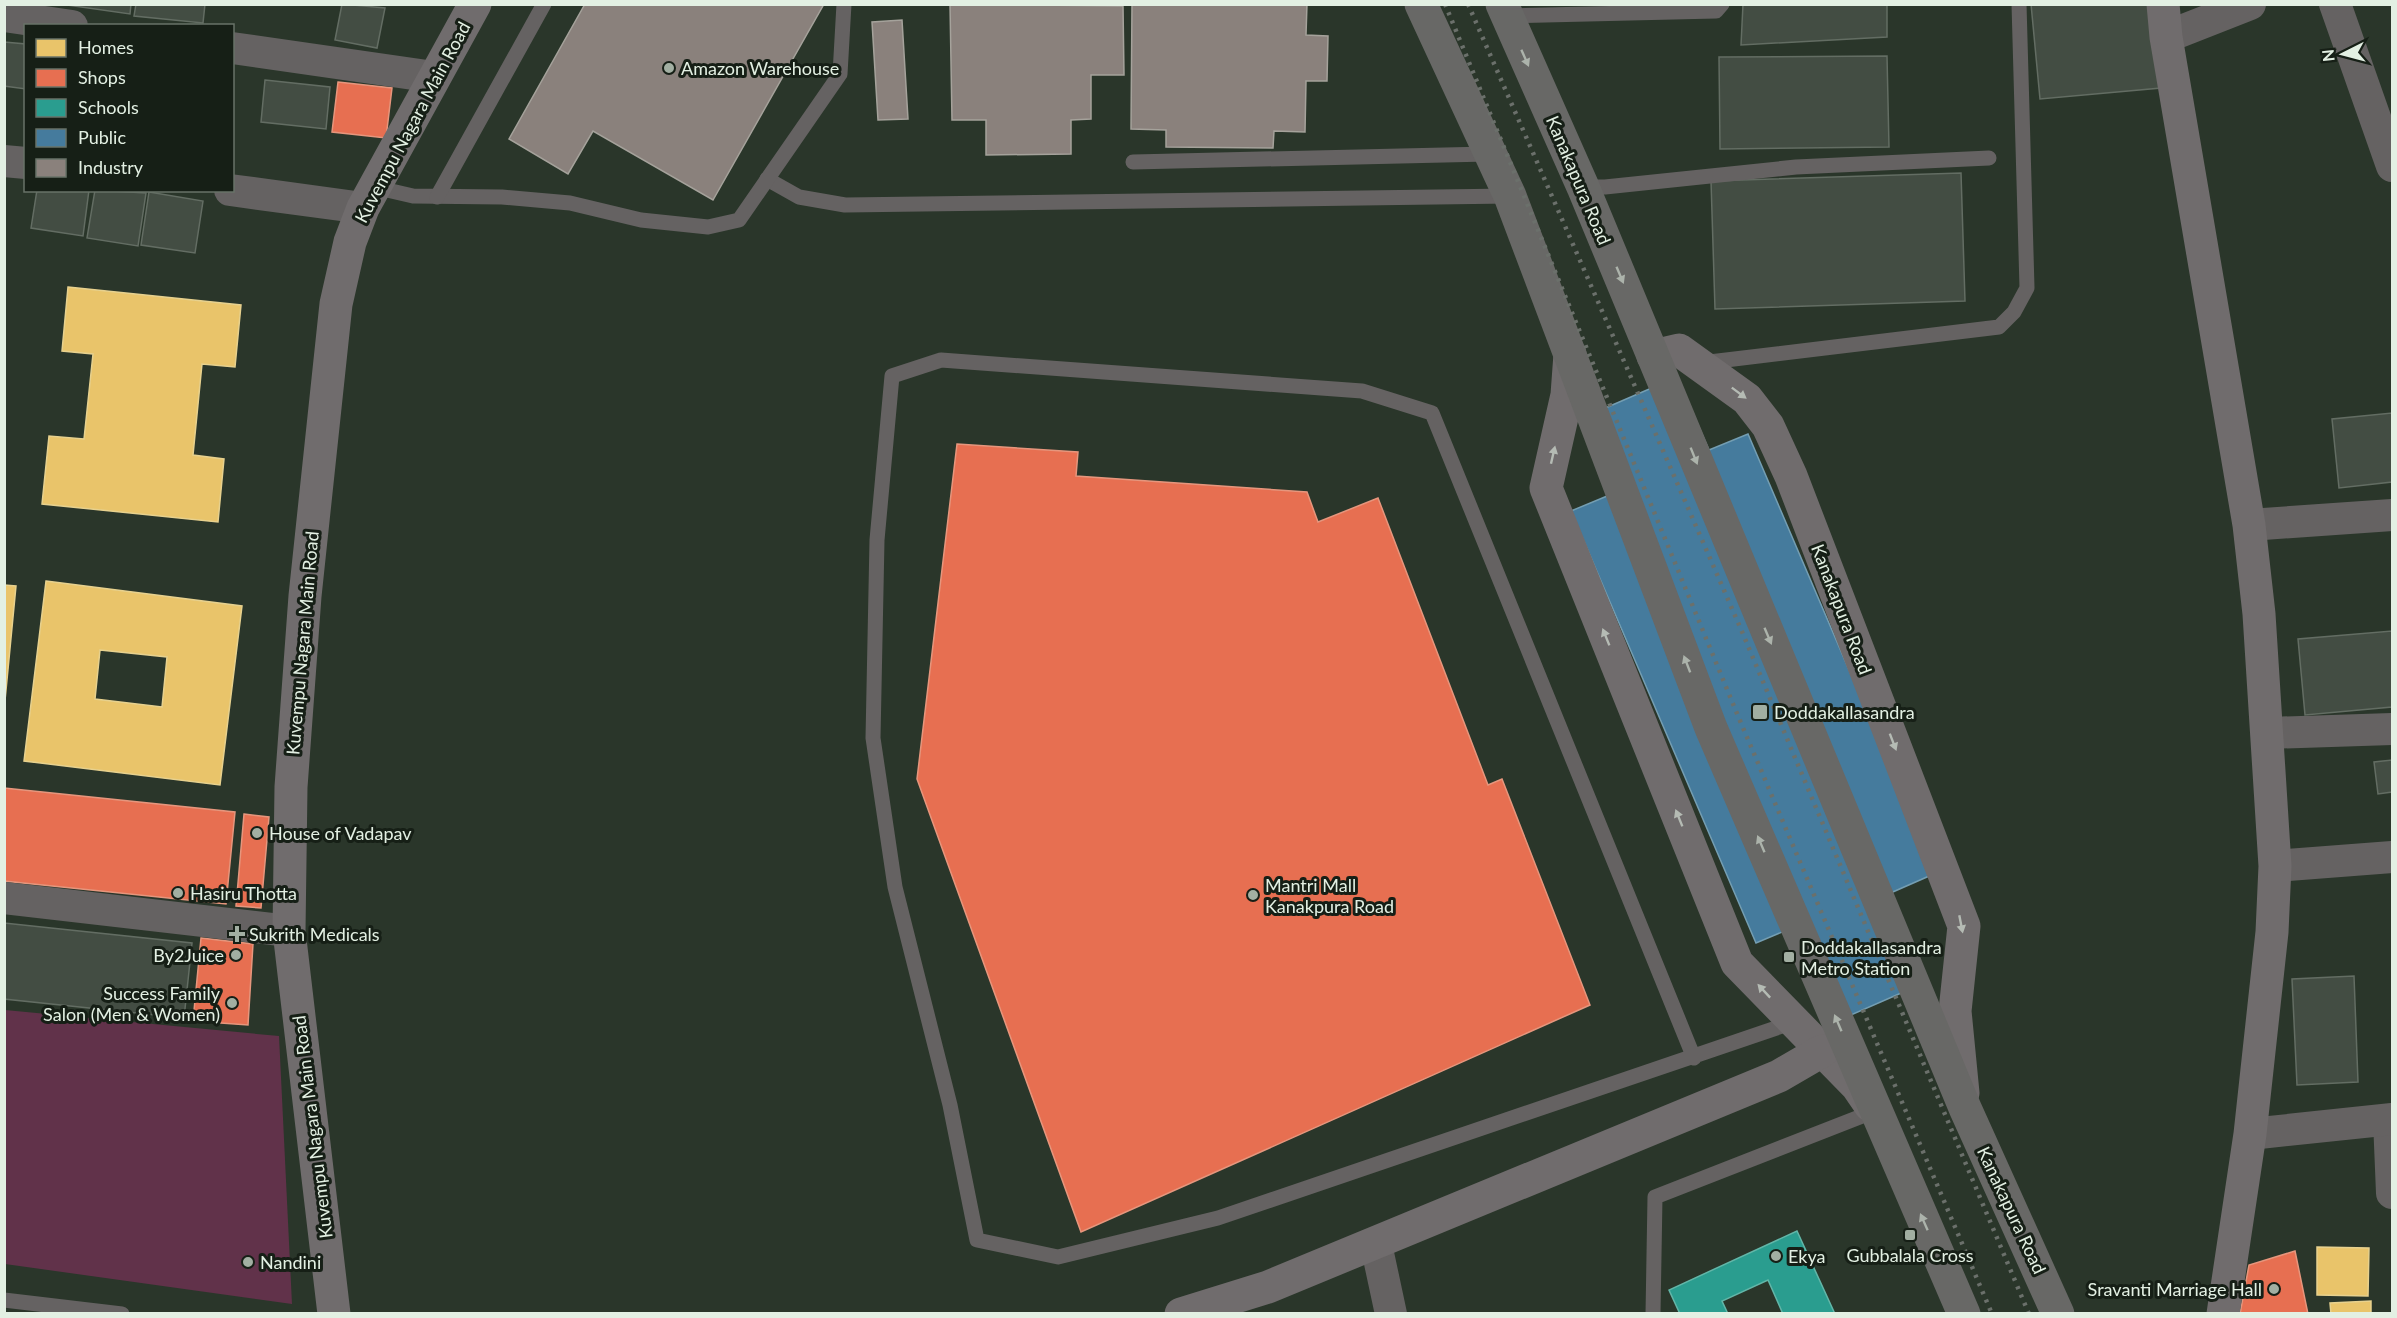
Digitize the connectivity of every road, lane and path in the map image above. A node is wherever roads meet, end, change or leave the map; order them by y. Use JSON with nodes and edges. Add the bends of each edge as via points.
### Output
{"nodes":[{"id":1,"x":475,"y":4,"type":"edge"},
{"id":2,"x":544,"y":4,"type":"edge"},
{"id":3,"x":844,"y":4,"type":"edge"},
{"id":4,"x":1421,"y":4,"type":"edge"},
{"id":5,"x":1722,"y":4,"type":"edge"},
{"id":6,"x":2019,"y":4,"type":"edge"},
{"id":7,"x":2163,"y":4,"type":"edge"},
{"id":8,"x":2250,"y":4,"type":"edge"},
{"id":9,"x":2335,"y":4,"type":"edge"},
{"id":10,"x":1504,"y":10,"type":"edge"},
{"id":11,"x":4,"y":16,"type":"edge"},
{"id":12,"x":58,"y":24,"type":"edge"},
{"id":13,"x":2166,"y":37,"type":"junction"},
{"id":14,"x":234,"y":48,"type":"edge"},
{"id":15,"x":434,"y":77,"type":"junction"},
{"id":16,"x":1488,"y":154,"type":"junction"},
{"id":17,"x":1989,"y":158,"type":"dead end"},
{"id":18,"x":4,"y":161,"type":"edge"},
{"id":19,"x":1133,"y":162,"type":"dead end"},
{"id":20,"x":24,"y":164,"type":"edge"},
{"id":21,"x":2392,"y":166,"type":"edge"},
{"id":22,"x":767,"y":179,"type":"junction"},
{"id":23,"x":1583,"y":186,"type":"junction"},
{"id":24,"x":234,"y":190,"type":"edge"},
{"id":25,"x":1510,"y":196,"type":"junction"},
{"id":26,"x":437,"y":197,"type":"junction"},
{"id":27,"x":369,"y":198,"type":"junction"},
{"id":28,"x":1570,"y":354,"type":"junction"},
{"id":29,"x":1653,"y":356,"type":"junction"},
{"id":30,"x":1698,"y":363,"type":"junction"},
{"id":31,"x":2392,"y":515,"type":"edge"},
{"id":32,"x":2249,"y":525,"type":"junction"},
{"id":33,"x":2392,"y":729,"type":"edge"},
{"id":34,"x":2267,"y":734,"type":"junction"},
{"id":35,"x":2392,"y":858,"type":"edge"},
{"id":36,"x":2275,"y":866,"type":"junction"},
{"id":37,"x":4,"y":898,"type":"edge"},
{"id":38,"x":289,"y":931,"type":"junction"},
{"id":39,"x":1794,"y":1022,"type":"junction"},
{"id":40,"x":1822,"y":1051,"type":"junction"},
{"id":41,"x":1694,"y":1058,"type":"junction"},
{"id":42,"x":1965,"y":1108,"type":"junction"},
{"id":43,"x":1875,"y":1111,"type":"junction"},
{"id":44,"x":2391,"y":1120,"type":"edge"},
{"id":45,"x":2250,"y":1134,"type":"junction"},
{"id":46,"x":2392,"y":1192,"type":"edge"},
{"id":47,"x":1376,"y":1244,"type":"junction"},
{"id":48,"x":4,"y":1300,"type":"edge"},
{"id":49,"x":122,"y":1314,"type":"edge"},
{"id":50,"x":334,"y":1314,"type":"edge"},
{"id":51,"x":1181,"y":1314,"type":"edge"},
{"id":52,"x":1391,"y":1314,"type":"edge"},
{"id":53,"x":1653,"y":1314,"type":"edge"},
{"id":54,"x":1964,"y":1314,"type":"edge"},
{"id":55,"x":2058,"y":1314,"type":"edge"},
{"id":56,"x":2223,"y":1314,"type":"edge"}],
"edges":[{"from":1,"to":15,"type":"street","name":"Kuvempu Nagara Main Road"},
{"from":2,"to":26,"type":"lane"},
{"from":3,"to":22,"type":"lane","via":[[840,74]]},
{"from":4,"to":16,"type":"highway"},
{"from":5,"to":10,"type":"lane","via":[[1716,11]]},
{"from":6,"to":30,"type":"lane","via":[[2027,288],[2014,312],[1999,327]]},
{"from":7,"to":13,"type":"street"},
{"from":8,"to":13,"type":"street"},
{"from":9,"to":21,"type":"street"},
{"from":10,"to":23,"type":"highway","name":"Kanakapura Road","one_way":true},
{"from":11,"to":12,"type":"street"},
{"from":13,"to":32,"type":"street"},
{"from":14,"to":15,"type":"street"},
{"from":15,"to":27,"type":"street","name":"Kuvempu Nagara Main Road"},
{"from":16,"to":19,"type":"lane"},
{"from":16,"to":25,"type":"highway"},
{"from":17,"to":23,"type":"lane","via":[[1796,167]]},
{"from":18,"to":20,"type":"street"},
{"from":22,"to":25,"type":"lane","via":[[799,197],[845,205]]},
{"from":22,"to":26,"type":"lane","via":[[739,220],[708,227],[641,219],[570,203],[502,196]]},
{"from":23,"to":29,"type":"highway","name":"Kanakapura Road","one_way":true},
{"from":24,"to":27,"type":"street"},
{"from":25,"to":28,"type":"highway"},
{"from":26,"to":27,"type":"lane"},
{"from":27,"to":38,"type":"street","name":"Kuvempu Nagara Main Road","via":[[350,242],[336,304],[316,482],[291,787]]},
{"from":39,"to":28,"type":"street","one_way":true,"via":[[1737,963],[1546,488],[1567,395]]},
{"from":43,"to":28,"type":"highway","one_way":true,"via":[[1711,728]]},
{"from":29,"to":30,"type":"street","name":"Kanakapura Road","via":[[1679,350]]},
{"from":29,"to":42,"type":"highway","name":"Kanakapura Road","one_way":true},
{"from":30,"to":42,"type":"street","name":"Kanakapura Road","one_way":true,"via":[[1748,399],[1768,426],[1791,476],[1964,926],[1954,1011]]},
{"from":31,"to":32,"type":"street"},
{"from":32,"to":34,"type":"street"},
{"from":33,"to":34,"type":"street"},
{"from":34,"to":36,"type":"street"},
{"from":35,"to":36,"type":"street"},
{"from":36,"to":45,"type":"street","via":[[2272,932]]},
{"from":37,"to":38,"type":"street"},
{"from":38,"to":50,"type":"street","name":"Kuvempu Nagara Main Road"},
{"from":39,"to":40,"type":"street"},
{"from":39,"to":41,"type":"lane"},
{"from":40,"to":43,"type":"street","via":[[1857,1086]]},
{"from":40,"to":47,"type":"street","via":[[1779,1076]]},
{"from":41,"to":41,"type":"lane","via":[[1218,1218],[1058,1257],[977,1240],[950,1105],[895,887],[873,738],[877,540],[892,376],[941,360],[1362,391],[1432,413]]},
{"from":42,"to":55,"type":"highway","name":"Kanakapura Road"},
{"from":43,"to":53,"type":"lane","via":[[1655,1197]]},
{"from":54,"to":43,"type":"highway","one_way":true},
{"from":44,"to":45,"type":"street"},
{"from":44,"to":46,"type":"street"},
{"from":45,"to":56,"type":"street"},
{"from":47,"to":51,"type":"street","via":[[1268,1287]]},
{"from":47,"to":52,"type":"street"},
{"from":48,"to":49,"type":"lane"}]}
